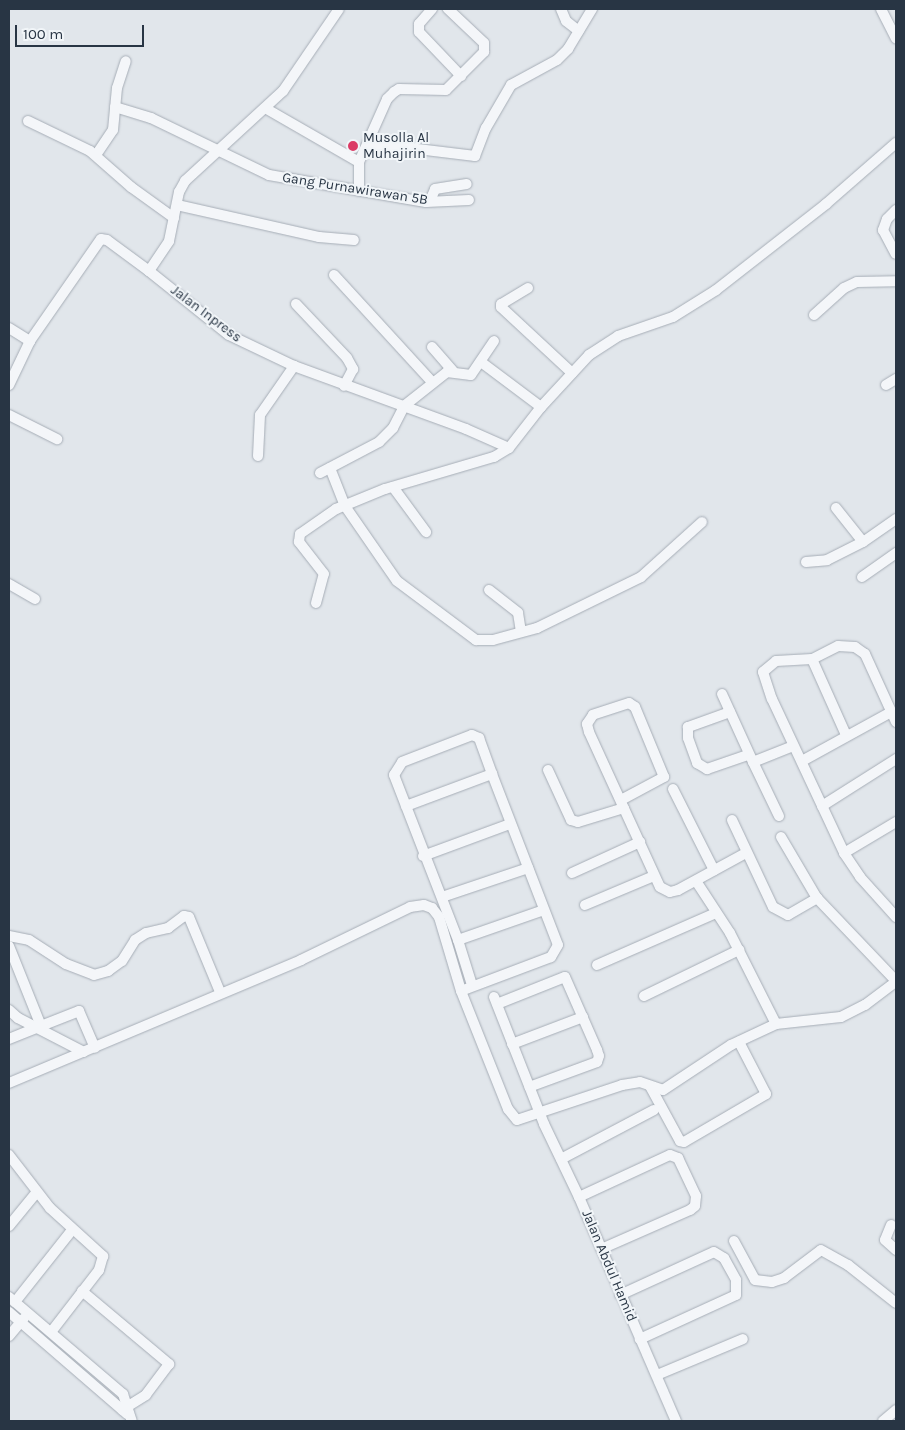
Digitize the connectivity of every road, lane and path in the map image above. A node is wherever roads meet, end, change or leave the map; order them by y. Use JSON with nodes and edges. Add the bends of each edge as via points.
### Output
{"nodes":[{"id":1,"x":339,"y":9,"type":"edge"},
{"id":2,"x":432,"y":9,"type":"edge"},
{"id":3,"x":448,"y":9,"type":"edge"},
{"id":4,"x":561,"y":9,"type":"edge"},
{"id":5,"x":592,"y":9,"type":"edge"},
{"id":6,"x":881,"y":9,"type":"edge"},
{"id":7,"x":579,"y":31,"type":"junction"},
{"id":8,"x":896,"y":38,"type":"edge"},
{"id":9,"x":126,"y":61,"type":"dead end"},
{"id":10,"x":461,"y":76,"type":"junction"},
{"id":11,"x":115,"y":107,"type":"junction"},
{"id":12,"x":266,"y":108,"type":"junction"},
{"id":13,"x":28,"y":121,"type":"dead end"},
{"id":14,"x":368,"y":143,"type":"junction"},
{"id":15,"x":896,"y":143,"type":"edge"},
{"id":16,"x":215,"y":152,"type":"junction"},
{"id":17,"x":96,"y":155,"type":"junction"},
{"id":18,"x":359,"y":162,"type":"junction"},
{"id":19,"x":467,"y":184,"type":"dead end"},
{"id":20,"x":360,"y":191,"type":"junction"},
{"id":21,"x":469,"y":200,"type":"dead end"},
{"id":22,"x":430,"y":201,"type":"junction"},
{"id":23,"x":177,"y":206,"type":"junction"},
{"id":24,"x":896,"y":210,"type":"edge"},
{"id":25,"x":174,"y":218,"type":"junction"},
{"id":26,"x":354,"y":240,"type":"dead end"},
{"id":27,"x":896,"y":254,"type":"edge"},
{"id":28,"x":149,"y":271,"type":"junction"},
{"id":29,"x":334,"y":275,"type":"dead end"},
{"id":30,"x":896,"y":280,"type":"edge"},
{"id":31,"x":528,"y":288,"type":"dead end"},
{"id":32,"x":296,"y":304,"type":"dead end"},
{"id":33,"x":814,"y":315,"type":"dead end"},
{"id":34,"x":9,"y":328,"type":"edge"},
{"id":35,"x":30,"y":341,"type":"junction"},
{"id":36,"x":494,"y":341,"type":"dead end"},
{"id":37,"x":432,"y":347,"type":"dead end"},
{"id":38,"x":481,"y":362,"type":"junction"},
{"id":39,"x":294,"y":366,"type":"junction"},
{"id":40,"x":453,"y":371,"type":"junction"},
{"id":41,"x":572,"y":372,"type":"junction"},
{"id":42,"x":896,"y":379,"type":"edge"},
{"id":43,"x":432,"y":382,"type":"junction"},
{"id":44,"x":9,"y":385,"type":"edge"},
{"id":45,"x":886,"y":385,"type":"dead end"},
{"id":46,"x":344,"y":386,"type":"junction"},
{"id":47,"x":404,"y":406,"type":"junction"},
{"id":48,"x":541,"y":407,"type":"junction"},
{"id":49,"x":9,"y":415,"type":"edge"},
{"id":50,"x":58,"y":439,"type":"dead end"},
{"id":51,"x":509,"y":448,"type":"junction"},
{"id":52,"x":258,"y":456,"type":"dead end"},
{"id":53,"x":330,"y":468,"type":"junction"},
{"id":54,"x":320,"y":473,"type":"dead end"},
{"id":55,"x":393,"y":487,"type":"junction"},
{"id":56,"x":345,"y":506,"type":"junction"},
{"id":57,"x":836,"y":508,"type":"dead end"},
{"id":58,"x":896,"y":519,"type":"edge"},
{"id":59,"x":702,"y":522,"type":"dead end"},
{"id":60,"x":426,"y":532,"type":"dead end"},
{"id":61,"x":863,"y":542,"type":"junction"},
{"id":62,"x":896,"y":553,"type":"edge"},
{"id":63,"x":806,"y":562,"type":"dead end"},
{"id":64,"x":862,"y":577,"type":"dead end"},
{"id":65,"x":9,"y":584,"type":"edge"},
{"id":66,"x":489,"y":590,"type":"dead end"},
{"id":67,"x":35,"y":599,"type":"dead end"},
{"id":68,"x":316,"y":604,"type":"dead end"},
{"id":69,"x":521,"y":631,"type":"junction"},
{"id":70,"x":812,"y":659,"type":"junction"},
{"id":71,"x":722,"y":694,"type":"dead end"},
{"id":72,"x":730,"y":712,"type":"junction"},
{"id":73,"x":891,"y":712,"type":"junction"},
{"id":74,"x":896,"y":722,"type":"edge"},
{"id":75,"x":846,"y":735,"type":"junction"},
{"id":76,"x":793,"y":746,"type":"junction"},
{"id":77,"x":751,"y":759,"type":"junction"},
{"id":78,"x":896,"y":760,"type":"edge"},
{"id":79,"x":802,"y":761,"type":"junction"},
{"id":80,"x":548,"y":770,"type":"dead end"},
{"id":81,"x":492,"y":774,"type":"junction"},
{"id":82,"x":673,"y":789,"type":"dead end"},
{"id":83,"x":622,"y":804,"type":"junction"},
{"id":84,"x":406,"y":806,"type":"junction"},
{"id":85,"x":822,"y":806,"type":"junction"},
{"id":86,"x":779,"y":816,"type":"dead end"},
{"id":87,"x":732,"y":820,"type":"dead end"},
{"id":88,"x":896,"y":822,"type":"edge"},
{"id":89,"x":510,"y":824,"type":"junction"},
{"id":90,"x":781,"y":837,"type":"dead end"},
{"id":91,"x":640,"y":842,"type":"junction"},
{"id":92,"x":746,"y":853,"type":"junction"},
{"id":93,"x":844,"y":854,"type":"junction"},
{"id":94,"x":423,"y":856,"type":"junction"},
{"id":95,"x":528,"y":868,"type":"junction"},
{"id":96,"x":714,"y":870,"type":"junction"},
{"id":97,"x":572,"y":873,"type":"dead end"},
{"id":98,"x":654,"y":876,"type":"junction"},
{"id":99,"x":696,"y":881,"type":"junction"},
{"id":100,"x":442,"y":897,"type":"junction"},
{"id":101,"x":817,"y":898,"type":"junction"},
{"id":102,"x":585,"y":905,"type":"dead end"},
{"id":103,"x":544,"y":910,"type":"junction"},
{"id":104,"x":716,"y":913,"type":"junction"},
{"id":105,"x":896,"y":917,"type":"edge"},
{"id":106,"x":9,"y":936,"type":"edge"},
{"id":107,"x":458,"y":940,"type":"junction"},
{"id":108,"x":9,"y":946,"type":"edge"},
{"id":109,"x":739,"y":950,"type":"junction"},
{"id":110,"x":597,"y":965,"type":"dead end"},
{"id":111,"x":896,"y":981,"type":"edge"},
{"id":112,"x":472,"y":985,"type":"junction"},
{"id":113,"x":461,"y":991,"type":"junction"},
{"id":114,"x":220,"y":992,"type":"junction"},
{"id":115,"x":644,"y":996,"type":"dead end"},
{"id":116,"x":9,"y":1010,"type":"edge"},
{"id":117,"x":583,"y":1017,"type":"junction"},
{"id":118,"x":776,"y":1024,"type":"junction"},
{"id":119,"x":39,"y":1027,"type":"junction"},
{"id":120,"x":9,"y":1039,"type":"edge"},
{"id":121,"x":739,"y":1042,"type":"junction"},
{"id":122,"x":512,"y":1044,"type":"junction"},
{"id":123,"x":95,"y":1048,"type":"junction"},
{"id":124,"x":84,"y":1052,"type":"junction"},
{"id":125,"x":9,"y":1084,"type":"edge"},
{"id":126,"x":650,"y":1086,"type":"junction"},
{"id":127,"x":529,"y":1087,"type":"junction"},
{"id":128,"x":654,"y":1110,"type":"dead end"},
{"id":129,"x":539,"y":1112,"type":"junction"},
{"id":130,"x":9,"y":1156,"type":"edge"},
{"id":131,"x":561,"y":1159,"type":"junction"},
{"id":132,"x":36,"y":1193,"type":"junction"},
{"id":133,"x":579,"y":1197,"type":"junction"},
{"id":134,"x":890,"y":1225,"type":"dead end"},
{"id":135,"x":9,"y":1226,"type":"edge"},
{"id":136,"x":72,"y":1230,"type":"junction"},
{"id":137,"x":734,"y":1240,"type":"dead end"},
{"id":138,"x":601,"y":1249,"type":"junction"},
{"id":139,"x":896,"y":1250,"type":"edge"},
{"id":140,"x":82,"y":1291,"type":"junction"},
{"id":141,"x":620,"y":1295,"type":"junction"},
{"id":142,"x":12,"y":1299,"type":"edge"},
{"id":143,"x":896,"y":1304,"type":"edge"},
{"id":144,"x":9,"y":1312,"type":"edge"},
{"id":145,"x":24,"y":1318,"type":"junction"},
{"id":146,"x":51,"y":1332,"type":"junction"},
{"id":147,"x":9,"y":1336,"type":"edge"},
{"id":148,"x":640,"y":1339,"type":"junction"},
{"id":149,"x":743,"y":1339,"type":"dead end"},
{"id":150,"x":657,"y":1376,"type":"junction"},
{"id":151,"x":126,"y":1408,"type":"junction"},
{"id":152,"x":896,"y":1410,"type":"edge"},
{"id":153,"x":132,"y":1420,"type":"edge"},
{"id":154,"x":676,"y":1421,"type":"edge"},
{"id":155,"x":883,"y":1421,"type":"edge"}],
"edges":[{"from":1,"to":12,"type":"street","via":[[283,91]]},
{"from":2,"to":10,"type":"street","via":[[418,24],[419,32]]},
{"from":3,"to":10,"type":"street","via":[[486,45],[479,59]]},
{"from":4,"to":7,"type":"street","via":[[566,21]]},
{"from":5,"to":7,"type":"street"},
{"from":6,"to":8,"type":"street"},
{"from":7,"to":14,"type":"street","via":[[558,60],[511,85],[486,128],[475,156]]},
{"from":9,"to":11,"type":"street"},
{"from":10,"to":14,"type":"street","via":[[446,90],[399,89],[394,92]]},
{"from":11,"to":16,"type":"street","name":"Gang Purnawirawan 5B","via":[[151,118]]},
{"from":11,"to":17,"type":"street","via":[[112,130]]},
{"from":12,"to":16,"type":"street"},
{"from":12,"to":18,"type":"street"},
{"from":13,"to":17,"type":"street","via":[[74,140]]},
{"from":14,"to":18,"type":"street"},
{"from":15,"to":41,"type":"street","via":[[826,204],[716,290],[672,317],[618,336],[589,355]]},
{"from":16,"to":20,"type":"street","name":"Gang Purnawirawan 5B","via":[[269,175]]},
{"from":16,"to":23,"type":"street","via":[[185,181]]},
{"from":17,"to":25,"type":"street","via":[[131,187]]},
{"from":18,"to":20,"type":"street"},
{"from":19,"to":22,"type":"street","via":[[435,189]]},
{"from":20,"to":22,"type":"street","name":"Gang Purnawirawan 5B"},
{"from":21,"to":22,"type":"street","name":"Gang Purnawirawan 5B"},
{"from":23,"to":25,"type":"street"},
{"from":23,"to":26,"type":"street","via":[[320,237]]},
{"from":24,"to":27,"type":"street","via":[[887,219],[883,230]]},
{"from":25,"to":28,"type":"street","via":[[169,241]]},
{"from":28,"to":35,"type":"street","name":"Jalan Inpress","via":[[101,239]]},
{"from":28,"to":39,"type":"street","name":"Jalan Inpress","via":[[229,335]]},
{"from":29,"to":43,"type":"street"},
{"from":30,"to":33,"type":"street","via":[[857,282],[844,288]]},
{"from":31,"to":41,"type":"street","via":[[501,307]]},
{"from":32,"to":46,"type":"street","via":[[347,358],[353,369]]},
{"from":34,"to":35,"type":"street"},
{"from":35,"to":44,"type":"street","name":"Jalan Inpress"},
{"from":36,"to":38,"type":"street"},
{"from":37,"to":40,"type":"street"},
{"from":38,"to":40,"type":"street","via":[[469,376]]},
{"from":38,"to":48,"type":"street"},
{"from":39,"to":46,"type":"street","name":"Jalan Inpress"},
{"from":39,"to":52,"type":"street","via":[[260,415]]},
{"from":40,"to":43,"type":"street"},
{"from":41,"to":48,"type":"street"},
{"from":42,"to":45,"type":"street"},
{"from":43,"to":47,"type":"street"},
{"from":46,"to":47,"type":"street","name":"Jalan Inpress"},
{"from":47,"to":51,"type":"street","name":"Jalan Inpress"},
{"from":47,"to":53,"type":"street","via":[[393,428],[379,442]]},
{"from":48,"to":51,"type":"street"},
{"from":49,"to":50,"type":"street"},
{"from":51,"to":55,"type":"street","via":[[463,468]]},
{"from":53,"to":54,"type":"street"},
{"from":53,"to":56,"type":"street"},
{"from":55,"to":56,"type":"street"},
{"from":55,"to":60,"type":"street"},
{"from":56,"to":68,"type":"street","via":[[298,537],[305,552],[324,574]]},
{"from":56,"to":69,"type":"street","via":[[396,582],[446,620],[476,640],[493,640]]},
{"from":57,"to":61,"type":"street"},
{"from":58,"to":61,"type":"street"},
{"from":59,"to":69,"type":"street","via":[[641,577],[537,628]]},
{"from":61,"to":63,"type":"street","via":[[827,560]]},
{"from":62,"to":64,"type":"street"},
{"from":65,"to":67,"type":"street"},
{"from":66,"to":69,"type":"street","via":[[518,613]]},
{"from":70,"to":73,"type":"street","via":[[838,646],[862,650]]},
{"from":70,"to":75,"type":"street"},
{"from":70,"to":76,"type":"street","via":[[776,661],[763,672]]},
{"from":71,"to":72,"type":"street"},
{"from":72,"to":77,"type":"street"},
{"from":72,"to":77,"type":"street","via":[[688,727],[688,738],[697,763],[707,769]]},
{"from":73,"to":74,"type":"street"},
{"from":73,"to":75,"type":"street"},
{"from":75,"to":79,"type":"street"},
{"from":76,"to":77,"type":"street"},
{"from":76,"to":79,"type":"street"},
{"from":77,"to":86,"type":"street"},
{"from":78,"to":85,"type":"street"},
{"from":79,"to":85,"type":"street"},
{"from":80,"to":83,"type":"street","via":[[571,820],[578,822]]},
{"from":81,"to":84,"type":"street"},
{"from":81,"to":84,"type":"street","via":[[479,738],[472,735],[458,739],[397,766],[394,775]]},
{"from":81,"to":89,"type":"street"},
{"from":82,"to":96,"type":"street"},
{"from":83,"to":83,"type":"street","via":[[587,724],[593,715],[629,703],[639,716],[664,777]]},
{"from":83,"to":91,"type":"street"},
{"from":84,"to":94,"type":"street"},
{"from":85,"to":93,"type":"street"},
{"from":87,"to":92,"type":"street"},
{"from":88,"to":93,"type":"street"},
{"from":89,"to":94,"type":"street"},
{"from":89,"to":95,"type":"street"},
{"from":90,"to":101,"type":"street"},
{"from":91,"to":97,"type":"street"},
{"from":91,"to":98,"type":"street"},
{"from":92,"to":96,"type":"street"},
{"from":92,"to":101,"type":"street","via":[[778,912],[793,913]]},
{"from":93,"to":105,"type":"street"},
{"from":94,"to":100,"type":"street"},
{"from":95,"to":100,"type":"street"},
{"from":95,"to":103,"type":"street"},
{"from":96,"to":99,"type":"street"},
{"from":98,"to":99,"type":"street","via":[[660,887],[670,892]]},
{"from":98,"to":102,"type":"street"},
{"from":99,"to":104,"type":"street"},
{"from":100,"to":107,"type":"street"},
{"from":101,"to":111,"type":"street"},
{"from":103,"to":107,"type":"street"},
{"from":103,"to":112,"type":"street","via":[[558,945],[556,953]]},
{"from":104,"to":109,"type":"street"},
{"from":104,"to":110,"type":"street"},
{"from":106,"to":114,"type":"street","via":[[29,940],[66,964],[94,975],[108,971],[122,961],[135,940],[168,928],[184,916],[190,917]]},
{"from":107,"to":112,"type":"street"},
{"from":108,"to":119,"type":"street"},
{"from":109,"to":115,"type":"street"},
{"from":109,"to":118,"type":"street"},
{"from":111,"to":118,"type":"street","via":[[865,1005],[841,1017]]},
{"from":112,"to":113,"type":"street"},
{"from":113,"to":114,"type":"street","via":[[439,917],[432,908],[424,905],[410,907],[301,960]]},
{"from":113,"to":129,"type":"street","via":[[512,1118],[522,1120]]},
{"from":114,"to":123,"type":"street"},
{"from":116,"to":119,"type":"street"},
{"from":117,"to":122,"type":"street"},
{"from":117,"to":122,"type":"street","name":"Jalan Abdul Hamid","via":[[565,977],[496,1000]]},
{"from":117,"to":127,"type":"street","via":[[598,1060]]},
{"from":118,"to":121,"type":"street"},
{"from":119,"to":120,"type":"street"},
{"from":119,"to":123,"type":"street","via":[[79,1011]]},
{"from":119,"to":124,"type":"street"},
{"from":121,"to":126,"type":"street","via":[[668,1088],[656,1090]]},
{"from":121,"to":126,"type":"street","via":[[766,1094],[684,1142],[680,1141]]},
{"from":122,"to":127,"type":"street","name":"Jalan Abdul Hamid"},
{"from":123,"to":124,"type":"street"},
{"from":124,"to":125,"type":"street"},
{"from":126,"to":129,"type":"street","via":[[640,1082],[622,1084]]},
{"from":127,"to":129,"type":"street","name":"Jalan Abdul Hamid"},
{"from":128,"to":131,"type":"street"},
{"from":129,"to":131,"type":"street","name":"Jalan Abdul Hamid"},
{"from":130,"to":132,"type":"street"},
{"from":131,"to":133,"type":"street","name":"Jalan Abdul Hamid"},
{"from":132,"to":135,"type":"street"},
{"from":132,"to":136,"type":"street"},
{"from":133,"to":138,"type":"street","name":"Jalan Abdul Hamid"},
{"from":133,"to":138,"type":"street","via":[[670,1155],[678,1158],[696,1196],[695,1206],[690,1210]]},
{"from":134,"to":139,"type":"street","via":[[885,1240]]},
{"from":136,"to":140,"type":"street","via":[[103,1256],[104,1262]]},
{"from":136,"to":142,"type":"street"},
{"from":137,"to":143,"type":"street","via":[[755,1280],[772,1282],[784,1278],[821,1250],[848,1265]]},
{"from":138,"to":141,"type":"street","name":"Jalan Abdul Hamid"},
{"from":140,"to":146,"type":"street"},
{"from":140,"to":151,"type":"street","via":[[168,1364],[146,1395]]},
{"from":141,"to":148,"type":"street","name":"Jalan Abdul Hamid"},
{"from":141,"to":148,"type":"street","via":[[714,1252],[724,1258],[736,1280],[736,1295]]},
{"from":142,"to":145,"type":"street"},
{"from":144,"to":145,"type":"street"},
{"from":145,"to":146,"type":"street"},
{"from":145,"to":147,"type":"street"},
{"from":145,"to":151,"type":"street"},
{"from":146,"to":151,"type":"street","via":[[118,1389]]},
{"from":148,"to":150,"type":"street","name":"Jalan Abdul Hamid"},
{"from":149,"to":150,"type":"street"},
{"from":150,"to":154,"type":"street","name":"Jalan Abdul Hamid"},
{"from":151,"to":153,"type":"street"},
{"from":152,"to":155,"type":"street"}]}
